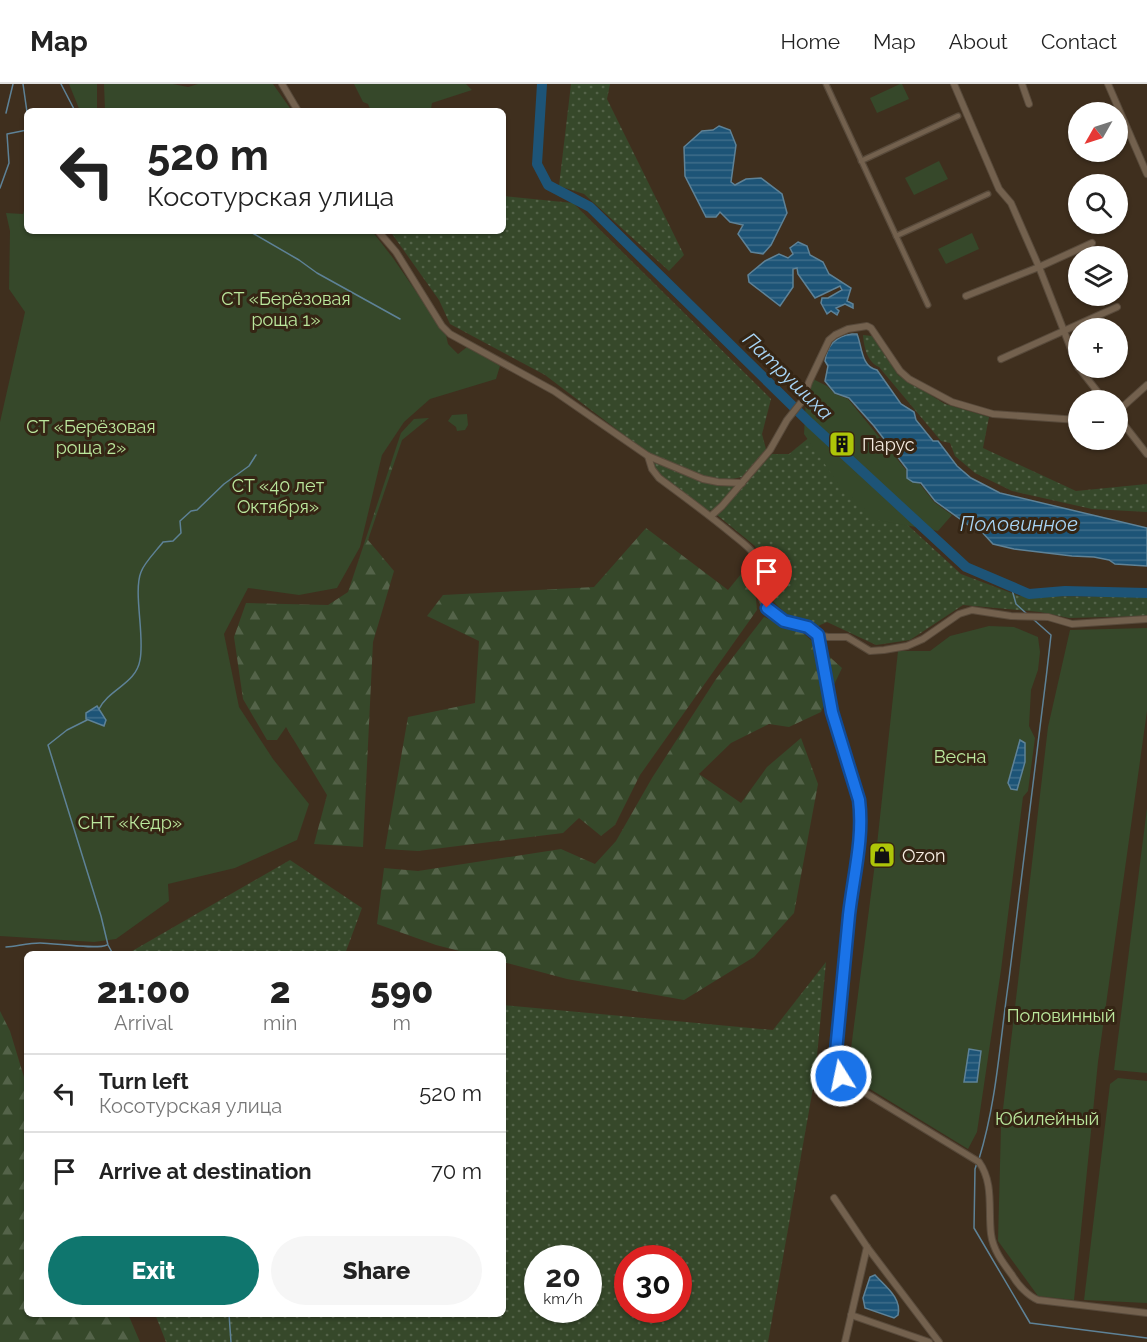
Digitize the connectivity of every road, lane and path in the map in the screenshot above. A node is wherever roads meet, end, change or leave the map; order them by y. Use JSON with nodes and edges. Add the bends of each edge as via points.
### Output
{"nodes":[{"id":1,"x":282,"y":84,"type":"edge"},
{"id":2,"x":826,"y":84,"type":"edge"},
{"id":3,"x":954,"y":84,"type":"edge"},
{"id":4,"x":1022,"y":84,"type":"edge"},
{"id":5,"x":1108,"y":84,"type":"edge"},
{"id":6,"x":1029,"y":104,"type":"dead end"},
{"id":7,"x":296,"y":108,"type":"edge"},
{"id":8,"x":958,"y":116,"type":"dead end"},
{"id":9,"x":861,"y":161,"type":"junction"},
{"id":10,"x":1147,"y":174,"type":"edge"},
{"id":11,"x":988,"y":194,"type":"dead end"},
{"id":12,"x":381,"y":234,"type":"edge"},
{"id":13,"x":896,"y":236,"type":"junction"},
{"id":14,"x":1092,"y":243,"type":"dead end"},
{"id":15,"x":1039,"y":267,"type":"junction"},
{"id":16,"x":966,"y":296,"type":"dead end"},
{"id":17,"x":928,"y":305,"type":"dead end"},
{"id":18,"x":1117,"y":307,"type":"dead end"},
{"id":19,"x":1063,"y":331,"type":"junction"},
{"id":20,"x":1068,"y":343,"type":"edge"},
{"id":21,"x":1001,"y":358,"type":"dead end"},
{"id":22,"x":1087,"y":378,"type":"edge"},
{"id":23,"x":1147,"y":385,"type":"edge"},
{"id":24,"x":1096,"y":390,"type":"edge"},
{"id":25,"x":1128,"y":402,"type":"edge"},
{"id":26,"x":1068,"y":419,"type":"edge"},
{"id":27,"x":1128,"y":430,"type":"edge"},
{"id":28,"x":1147,"y":454,"type":"edge"},
{"id":29,"x":648,"y":456,"type":"junction"},
{"id":30,"x":742,"y":483,"type":"junction"},
{"id":31,"x":711,"y":516,"type":"junction"},
{"id":32,"x":1147,"y":619,"type":"edge"},
{"id":33,"x":818,"y":635,"type":"junction"},
{"id":34,"x":834,"y":1198,"type":"dead end"},
{"id":35,"x":867,"y":1247,"type":"junction"},
{"id":36,"x":1147,"y":1313,"type":"edge"},
{"id":37,"x":851,"y":1315,"type":"junction"},
{"id":38,"x":844,"y":1342,"type":"edge"},
{"id":39,"x":929,"y":1342,"type":"edge"},
{"id":40,"x":939,"y":1342,"type":"edge"}],
"edges":[{"from":1,"to":7,"type":"street"},
{"from":2,"to":9,"type":"street"},
{"from":3,"to":15,"type":"street","via":[[999,189],[1011,203]]},
{"from":4,"to":6,"type":"street"},
{"from":5,"to":10,"type":"street"},
{"from":8,"to":9,"type":"street"},
{"from":9,"to":13,"type":"street"},
{"from":11,"to":13,"type":"street"},
{"from":12,"to":29,"type":"street","via":[[450,334],[554,391]]},
{"from":13,"to":17,"type":"street"},
{"from":14,"to":15,"type":"street"},
{"from":15,"to":16,"type":"street"},
{"from":15,"to":19,"type":"street"},
{"from":18,"to":19,"type":"street"},
{"from":19,"to":20,"type":"street"},
{"from":19,"to":21,"type":"street"},
{"from":22,"to":24,"type":"street"},
{"from":23,"to":25,"type":"street"},
{"from":26,"to":30,"type":"street","via":[[993,414],[952,402],[900,371],[871,328],[848,329],[829,340],[801,404]]},
{"from":27,"to":28,"type":"street"},
{"from":29,"to":30,"type":"street","via":[[703,479]]},
{"from":29,"to":31,"type":"street","via":[[658,477]]},
{"from":30,"to":31,"type":"street"},
{"from":31,"to":33,"type":"street","via":[[752,552],[759,565],[761,596],[767,608],[784,621],[808,627]]},
{"from":32,"to":33,"type":"street","via":[[1072,624],[1048,617],[972,610],[958,614],[907,646],[870,651],[847,637]]},
{"from":33,"to":36,"type":"street","via":[[832,712],[861,812],[835,1062],[841,1076],[979,1162],[988,1179],[994,1246],[1013,1278],[1031,1297]]},
{"from":34,"to":35,"type":"street"},
{"from":35,"to":37,"type":"street"},
{"from":35,"to":40,"type":"street"},
{"from":37,"to":38,"type":"street"},
{"from":37,"to":39,"type":"street"}]}
